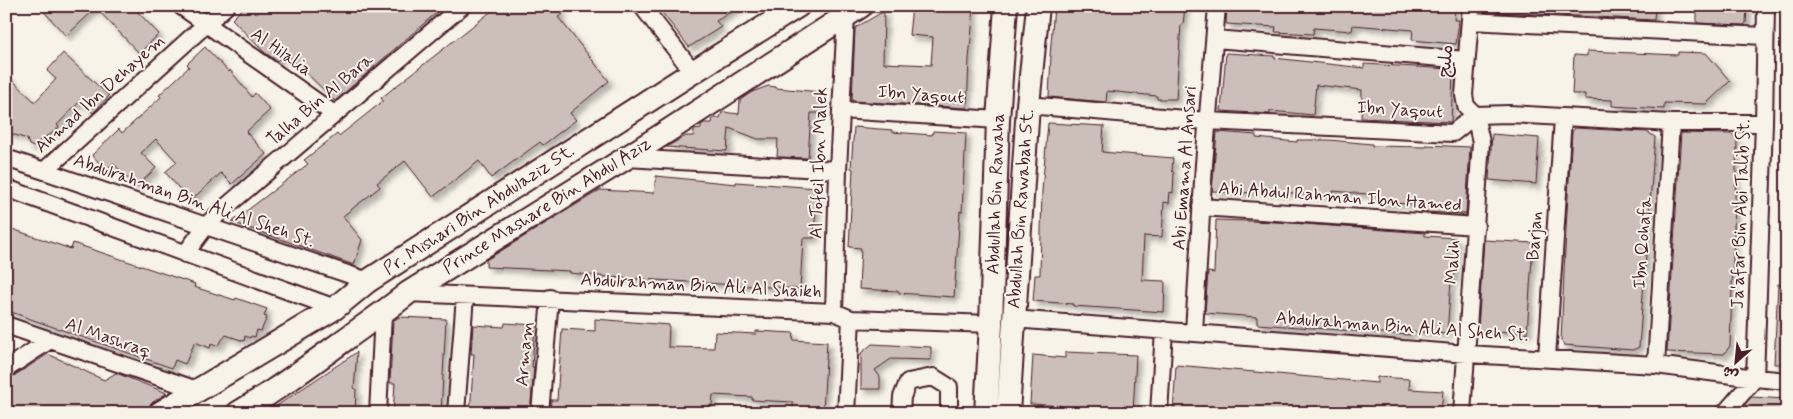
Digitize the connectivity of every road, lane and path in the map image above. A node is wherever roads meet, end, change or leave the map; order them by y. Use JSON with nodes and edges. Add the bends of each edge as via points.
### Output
{"nodes":[{"id":1,"x":181,"y":6,"type":"edge"},
{"id":2,"x":226,"y":6,"type":"edge"},
{"id":3,"x":462,"y":6,"type":"edge"},
{"id":4,"x":642,"y":6,"type":"edge"},
{"id":5,"x":798,"y":6,"type":"edge"},
{"id":6,"x":1006,"y":6,"type":"edge"},
{"id":7,"x":1038,"y":6,"type":"edge"},
{"id":8,"x":1217,"y":6,"type":"edge"},
{"id":9,"x":1766,"y":6,"type":"edge"},
{"id":10,"x":854,"y":11,"type":"edge"},
{"id":11,"x":1470,"y":13,"type":"edge"},
{"id":12,"x":207,"y":24,"type":"junction"},
{"id":13,"x":1764,"y":36,"type":"junction"},
{"id":14,"x":1215,"y":39,"type":"junction"},
{"id":15,"x":1466,"y":60,"type":"junction"},
{"id":16,"x":693,"y":72,"type":"junction"},
{"id":17,"x":1028,"y":105,"type":"junction"},
{"id":18,"x":841,"y":110,"type":"junction"},
{"id":19,"x":334,"y":114,"type":"junction"},
{"id":20,"x":1475,"y":115,"type":"junction"},
{"id":21,"x":1562,"y":118,"type":"junction"},
{"id":22,"x":998,"y":120,"type":"junction"},
{"id":23,"x":1207,"y":121,"type":"junction"},
{"id":24,"x":1671,"y":123,"type":"junction"},
{"id":25,"x":1764,"y":123,"type":"junction"},
{"id":26,"x":6,"y":158,"type":"edge"},
{"id":27,"x":626,"y":158,"type":"junction"},
{"id":28,"x":838,"y":170,"type":"junction"},
{"id":29,"x":44,"y":171,"type":"junction"},
{"id":30,"x":6,"y":188,"type":"edge"},
{"id":31,"x":1201,"y":207,"type":"junction"},
{"id":32,"x":206,"y":226,"type":"junction"},
{"id":33,"x":1476,"y":226,"type":"junction"},
{"id":34,"x":185,"y":254,"type":"junction"},
{"id":35,"x":368,"y":281,"type":"junction"},
{"id":36,"x":408,"y":293,"type":"junction"},
{"id":37,"x":465,"y":296,"type":"junction"},
{"id":38,"x":550,"y":298,"type":"junction"},
{"id":39,"x":335,"y":308,"type":"junction"},
{"id":40,"x":834,"y":312,"type":"junction"},
{"id":41,"x":383,"y":314,"type":"junction"},
{"id":42,"x":851,"y":318,"type":"junction"},
{"id":43,"x":1013,"y":319,"type":"junction"},
{"id":44,"x":992,"y":324,"type":"junction"},
{"id":45,"x":6,"y":325,"type":"edge"},
{"id":46,"x":1164,"y":330,"type":"junction"},
{"id":47,"x":1194,"y":332,"type":"junction"},
{"id":48,"x":50,"y":340,"type":"junction"},
{"id":49,"x":1466,"y":354,"type":"junction"},
{"id":50,"x":1547,"y":358,"type":"junction"},
{"id":51,"x":1656,"y":365,"type":"junction"},
{"id":52,"x":6,"y":369,"type":"edge"},
{"id":53,"x":1755,"y":378,"type":"junction"},
{"id":54,"x":1787,"y":380,"type":"edge"},
{"id":55,"x":197,"y":390,"type":"junction"},
{"id":56,"x":160,"y":413,"type":"edge"},
{"id":57,"x":238,"y":413,"type":"edge"},
{"id":58,"x":378,"y":413,"type":"edge"},
{"id":59,"x":456,"y":413,"type":"edge"},
{"id":60,"x":540,"y":413,"type":"edge"},
{"id":61,"x":846,"y":413,"type":"edge"},
{"id":62,"x":901,"y":413,"type":"edge"},
{"id":63,"x":949,"y":413,"type":"edge"},
{"id":64,"x":986,"y":413,"type":"edge"},
{"id":65,"x":1008,"y":413,"type":"edge"},
{"id":66,"x":1159,"y":413,"type":"edge"},
{"id":67,"x":1462,"y":413,"type":"edge"},
{"id":68,"x":1725,"y":413,"type":"edge"}],
"edges":[{"from":1,"to":12,"type":"street","name":"Al Hilalia"},
{"from":2,"to":12,"type":"street","name":"Ahmad Ibn Dehayem"},
{"from":3,"to":19,"type":"street","name":"Talha Bin Al Bara"},
{"from":4,"to":16,"type":"street"},
{"from":5,"to":16,"type":"street","name":"Pr. Mishari Bin Abdulaziz St."},
{"from":6,"to":22,"type":"street","name":"Abdullah Bin Rawaha"},
{"from":7,"to":17,"type":"street","name":"Abdullah Bin Rawabah St."},
{"from":8,"to":14,"type":"street","name":"Abi Emama Al Ansari"},
{"from":9,"to":13,"type":"street","name":"Ja'afar Bin Abi Talib St."},
{"from":10,"to":18,"type":"street","name":"Al Tofeil Ibn Malek"},
{"from":10,"to":27,"type":"street","name":"Prince Mashare Bin Abdul Aziz"},
{"from":11,"to":13,"type":"street"},
{"from":11,"to":15,"type":"street","name":"مليح"},
{"from":12,"to":19,"type":"street","name":"Al Hilalia"},
{"from":12,"to":29,"type":"street","name":"Ahmad Ibn Dehayem"},
{"from":13,"to":25,"type":"street","name":"Ja'afar Bin Abi Talib St."},
{"from":14,"to":15,"type":"street"},
{"from":14,"to":23,"type":"street","name":"Abi Emama Al Ansari"},
{"from":15,"to":20,"type":"street","name":"مليح","via":[[1464,95],[1466,106]]},
{"from":16,"to":35,"type":"street","name":"Pr. Mishari Bin Abdulaziz St."},
{"from":17,"to":23,"type":"street","name":"Ibn Yaqout"},
{"from":17,"to":43,"type":"street","name":"Abdullah Bin Rawabah St."},
{"from":18,"to":22,"type":"street","name":"Ibn Yaqout"},
{"from":18,"to":28,"type":"street","name":"Al Tofeil Ibn Malek"},
{"from":19,"to":32,"type":"street","name":"Talha Bin Al Bara"},
{"from":20,"to":21,"type":"street"},
{"from":20,"to":23,"type":"street","name":"Ibn Yaqout","via":[[1453,133]]},
{"from":20,"to":33,"type":"street","name":"Malih","via":[[1481,142]]},
{"from":21,"to":24,"type":"street"},
{"from":21,"to":50,"type":"street","name":"Barjan"},
{"from":22,"to":44,"type":"street","name":"Abdullah Bin Rawaha"},
{"from":23,"to":31,"type":"street","name":"Abi Emama Al Ansari"},
{"from":24,"to":25,"type":"street"},
{"from":24,"to":51,"type":"street","name":"Ibn Qohafa"},
{"from":25,"to":53,"type":"street","name":"Ja'afar Bin Abi Talib St."},
{"from":26,"to":29,"type":"street","name":"Abdulrahman Bin Ali Al Sheh St."},
{"from":27,"to":28,"type":"street"},
{"from":27,"to":36,"type":"street","name":"Prince Mashare Bin Abdul Aziz"},
{"from":28,"to":40,"type":"street","name":"Al Tofeil Ibn Malek"},
{"from":29,"to":32,"type":"street","name":"Abdulrahman Bin Ali Al Sheh St."},
{"from":30,"to":34,"type":"street"},
{"from":31,"to":33,"type":"street","name":"Abi Abdul Rahman Ibn Hamed"},
{"from":31,"to":47,"type":"street","name":"Abi Emama Al Ansari"},
{"from":32,"to":34,"type":"street","name":"Talha Bin Al Bara"},
{"from":32,"to":35,"type":"street","name":"Abdulrahman Bin Ali Al Sheh St."},
{"from":33,"to":49,"type":"street","name":"Malih"},
{"from":34,"to":39,"type":"street"},
{"from":35,"to":39,"type":"street","name":"Pr. Mishari Bin Abdulaziz St."},
{"from":36,"to":37,"type":"street","name":"Abdulrahman Bin Ali Al Shaikh"},
{"from":36,"to":41,"type":"street","name":"Prince Mashare Bin Abdul Aziz"},
{"from":37,"to":38,"type":"street","name":"Abdulrahman Bin Ali Al Shaikh"},
{"from":37,"to":59,"type":"street"},
{"from":38,"to":40,"type":"street","name":"Abdulrahman Bin Ali Al Shaikh"},
{"from":38,"to":60,"type":"street","name":"Armam"},
{"from":39,"to":55,"type":"street","name":"Pr. Mishari Bin Abdulaziz St."},
{"from":40,"to":42,"type":"street","name":"Abdulrahman Bin Ali Al Shaikh"},
{"from":41,"to":57,"type":"street","name":"Prince Mashare Bin Abdul Aziz"},
{"from":41,"to":58,"type":"street"},
{"from":42,"to":44,"type":"street","name":"Abdulrahman Bin Ali Al Shaikh"},
{"from":42,"to":61,"type":"street"},
{"from":43,"to":46,"type":"street","name":"Abdulrahman Bin Ali Al Sheh St."},
{"from":43,"to":65,"type":"street","name":"Abdullah Bin Rawabah St."},
{"from":44,"to":64,"type":"street","name":"Abdullah Bin Rawaha"},
{"from":45,"to":48,"type":"street","name":"Al Mashraq"},
{"from":46,"to":47,"type":"street","name":"Abdulrahman Bin Ali Al Sheh St."},
{"from":46,"to":66,"type":"street"},
{"from":47,"to":49,"type":"street","name":"Abdulrahman Bin Ali Al Sheh St."},
{"from":48,"to":52,"type":"street"},
{"from":48,"to":55,"type":"street","name":"Al Mashraq"},
{"from":49,"to":50,"type":"street","name":"Abdulrahman Bin Ali Al Sheh St."},
{"from":49,"to":67,"type":"street","name":"Malih"},
{"from":50,"to":51,"type":"street","name":"Abdulrahman Bin Ali Al Sheh St."},
{"from":51,"to":53,"type":"street","name":"Abdulrahman Bin Ali Al Sheh St."},
{"from":53,"to":54,"type":"street","name":"Abdulrahman Bin Ali Al Sheh St."},
{"from":53,"to":68,"type":"street"},
{"from":55,"to":56,"type":"street","name":"Pr. Mishari Bin Abdulaziz St."},
{"from":62,"to":63,"type":"street","via":[[902,397],[908,382],[933,377],[949,387]]}]}
